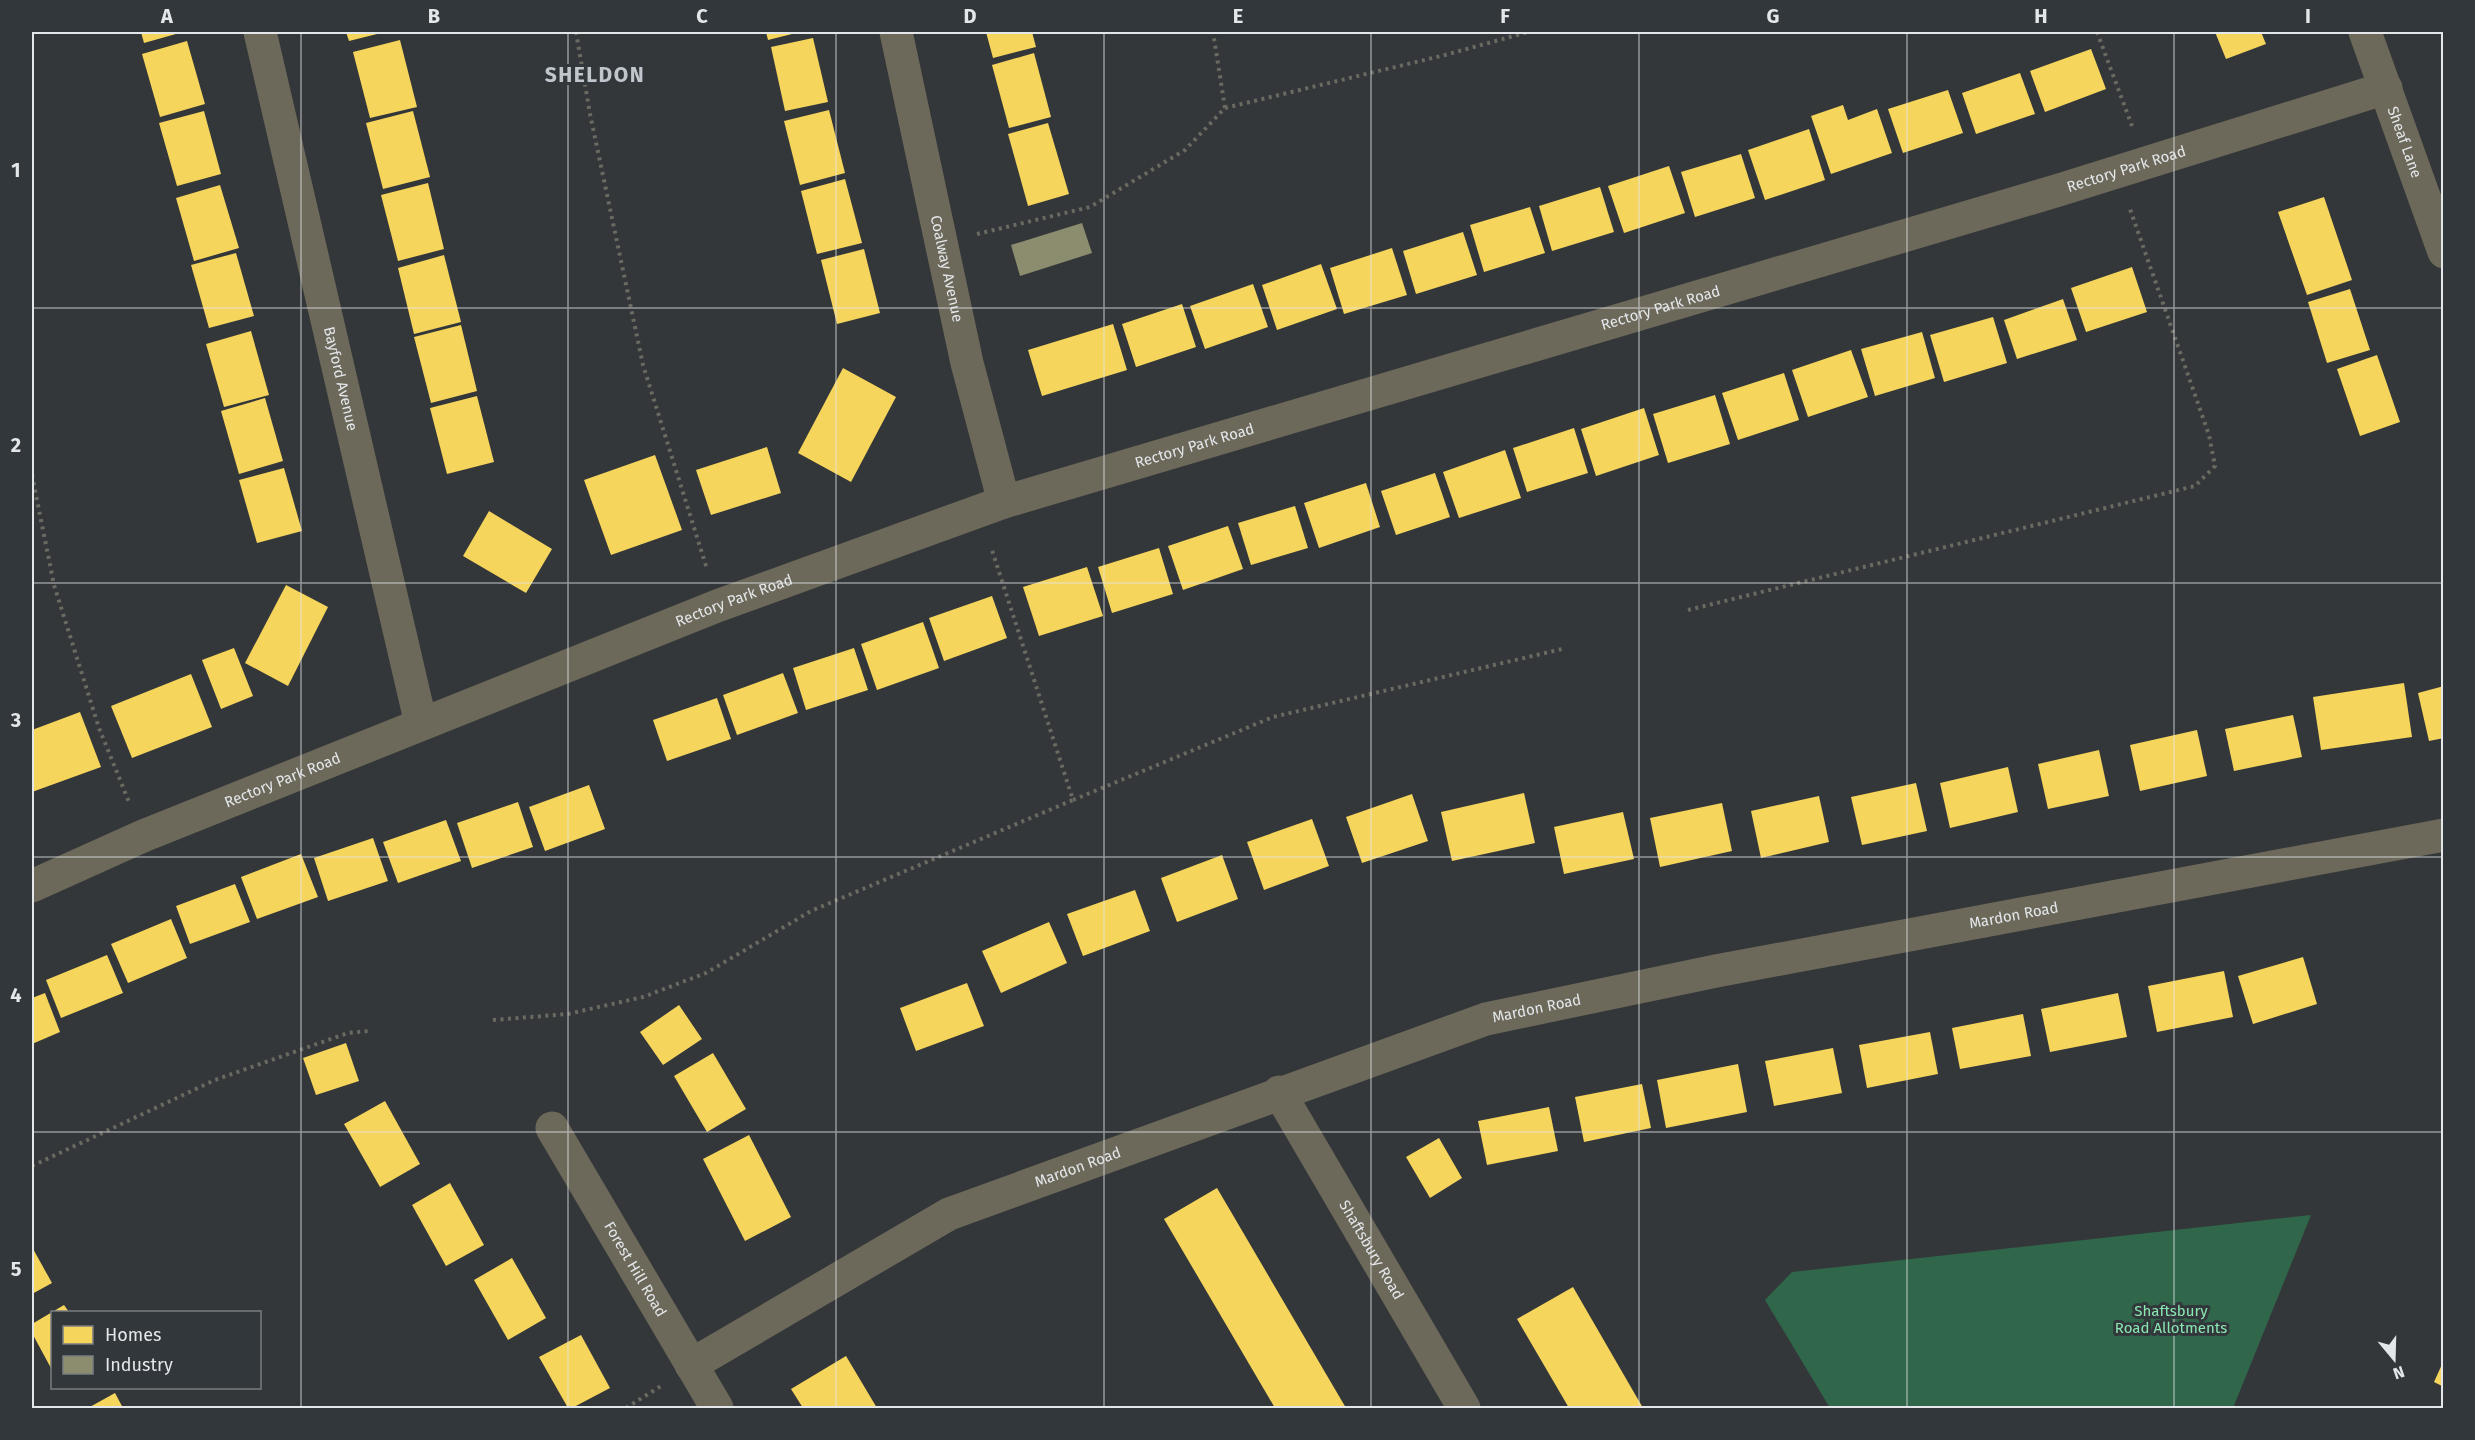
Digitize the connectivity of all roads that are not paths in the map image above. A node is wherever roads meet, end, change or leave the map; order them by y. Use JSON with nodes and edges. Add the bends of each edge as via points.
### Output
{"nodes":[{"id":1,"x":260,"y":32,"type":"edge"},
{"id":2,"x":896,"y":32,"type":"edge"},
{"id":3,"x":2365,"y":32,"type":"edge"},
{"id":4,"x":2386,"y":88,"type":"junction"},
{"id":5,"x":2444,"y":252,"type":"edge"},
{"id":6,"x":992,"y":507,"type":"junction"},
{"id":7,"x":422,"y":724,"type":"junction"},
{"id":8,"x":2444,"y":835,"type":"edge"},
{"id":9,"x":32,"y":886,"type":"edge"},
{"id":10,"x":1279,"y":1092,"type":"junction"},
{"id":11,"x":552,"y":1128,"type":"dead end"},
{"id":12,"x":691,"y":1365,"type":"junction"},
{"id":13,"x":717,"y":1408,"type":"edge"},
{"id":14,"x":1464,"y":1408,"type":"edge"}],
"edges":[{"from":1,"to":7,"type":"street","name":"Bayford Avenue"},
{"from":2,"to":6,"type":"street","name":"Coalway Avenue","via":[[967,363]]},
{"from":3,"to":4,"type":"street","name":"Sheaf Lane"},
{"from":4,"to":5,"type":"street","name":"Sheaf Lane"},
{"from":4,"to":6,"type":"street","name":"Rectory Park Road"},
{"from":6,"to":7,"type":"street","name":"Rectory Park Road","via":[[717,606]]},
{"from":7,"to":9,"type":"street","name":"Rectory Park Road","via":[[143,836]]},
{"from":8,"to":10,"type":"street","name":"Mardon Road","via":[[1716,970],[1486,1018]]},
{"from":10,"to":12,"type":"street","name":"Mardon Road","via":[[949,1214]]},
{"from":10,"to":14,"type":"street","name":"Shaftsbury Road"},
{"from":11,"to":12,"type":"street","name":"Forest Hill Road"},
{"from":12,"to":13,"type":"street","name":"Forest Hill Road"}]}
